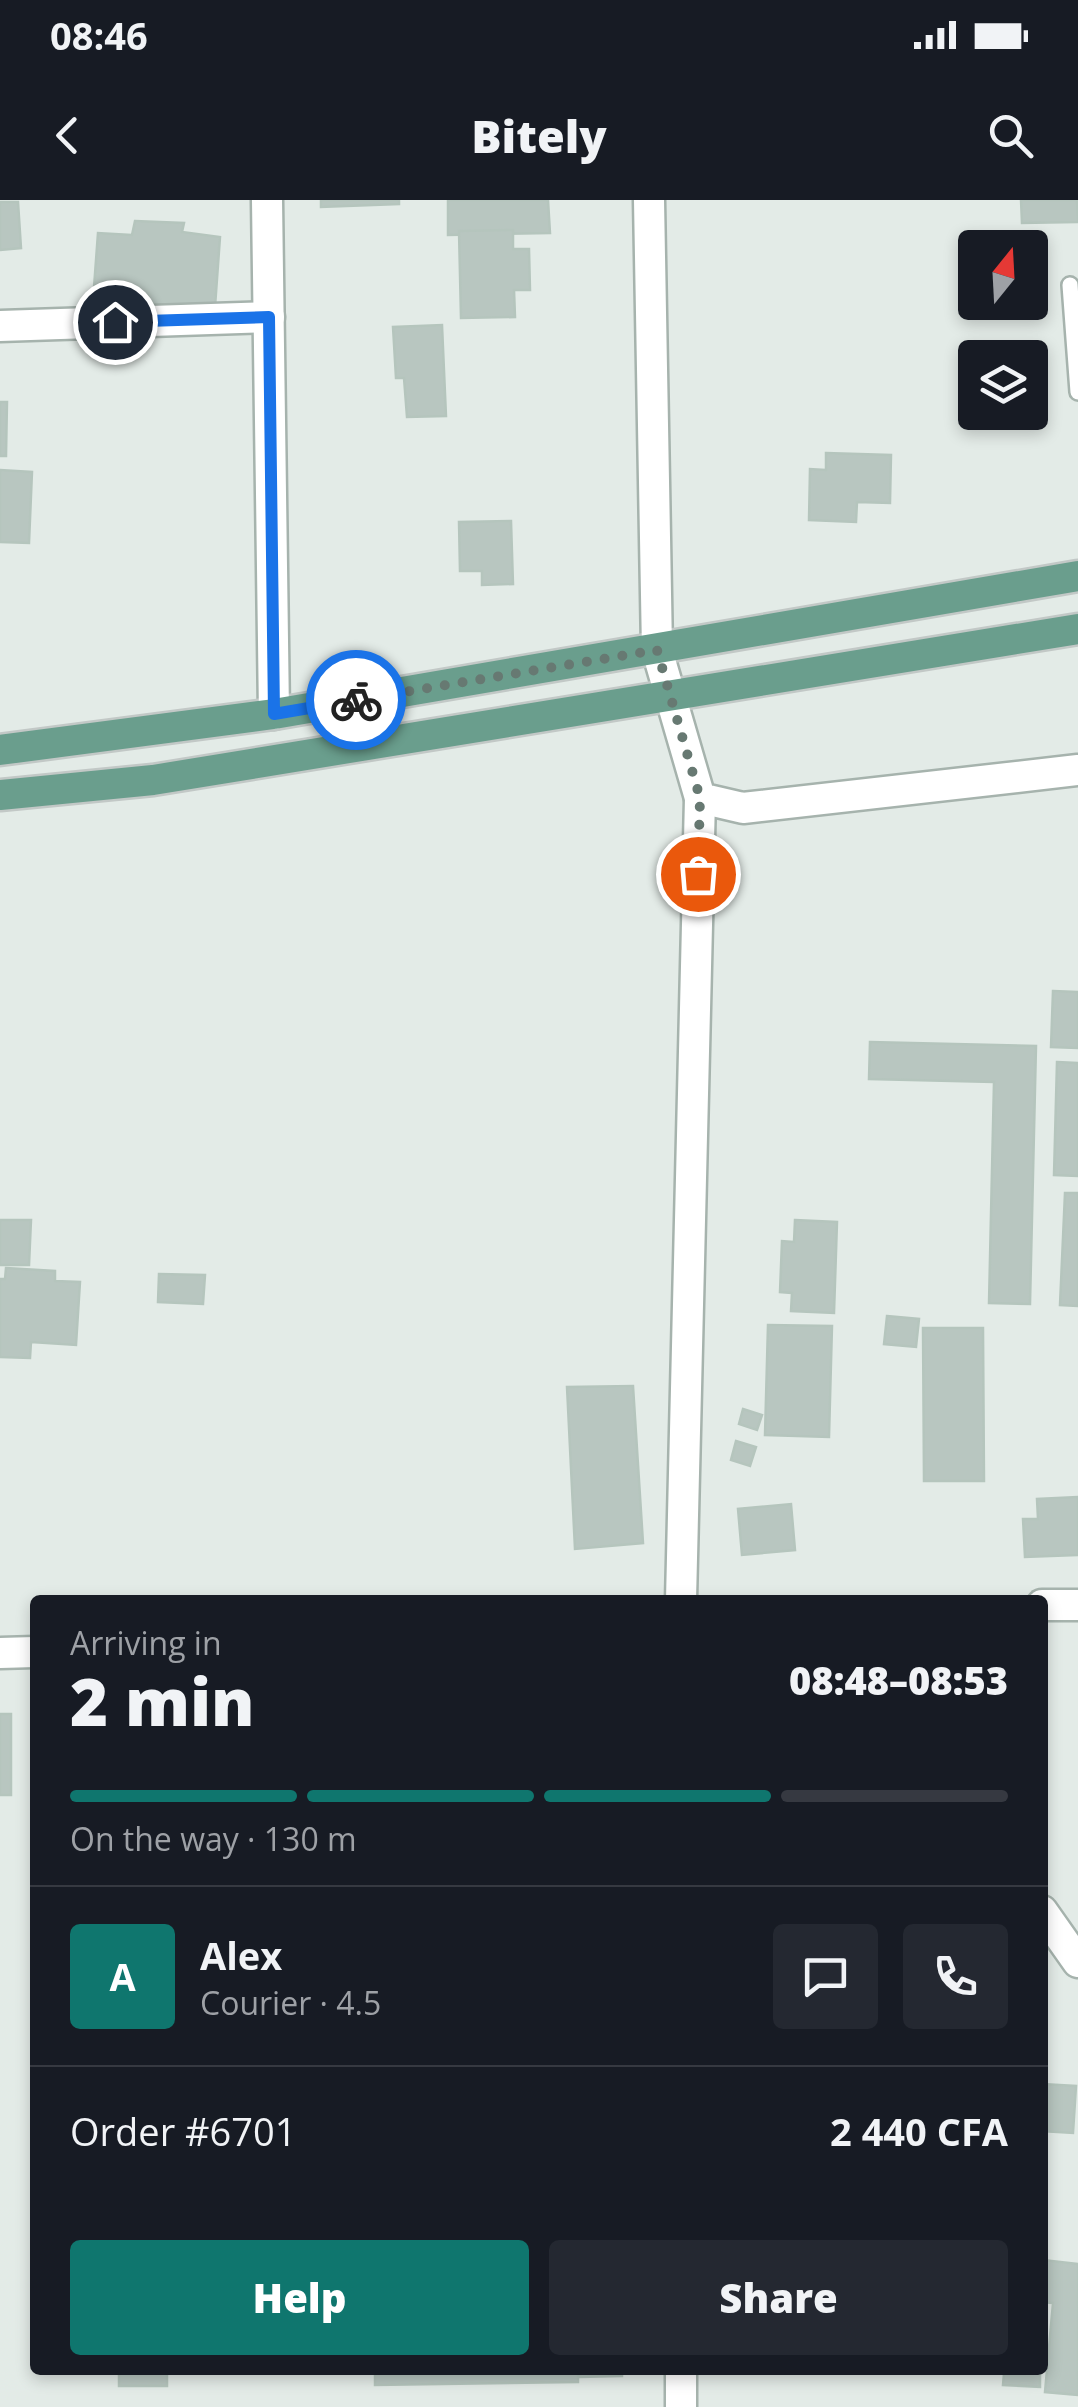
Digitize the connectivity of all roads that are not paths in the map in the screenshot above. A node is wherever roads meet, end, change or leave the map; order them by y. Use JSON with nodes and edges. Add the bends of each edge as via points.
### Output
{"nodes":[{"id":1,"x":268,"y":200,"type":"edge"},
{"id":2,"x":649,"y":200,"type":"edge"},
{"id":3,"x":1070,"y":285,"type":"dead end"},
{"id":4,"x":269,"y":317,"type":"junction"},
{"id":5,"x":0,"y":326,"type":"edge"},
{"id":6,"x":1078,"y":392,"type":"edge"},
{"id":7,"x":1078,"y":576,"type":"edge"},
{"id":8,"x":1078,"y":630,"type":"edge"},
{"id":9,"x":657,"y":650,"type":"junction"},
{"id":10,"x":672,"y":697,"type":"junction"},
{"id":11,"x":274,"y":714,"type":"junction"},
{"id":12,"x":0,"y":750,"type":"edge"},
{"id":13,"x":1078,"y":770,"type":"edge"},
{"id":14,"x":0,"y":795,"type":"edge"},
{"id":15,"x":700,"y":798,"type":"junction"},
{"id":16,"x":681,"y":1595,"type":"edge"},
{"id":17,"x":1078,"y":1604,"type":"edge"},
{"id":18,"x":1048,"y":1605,"type":"edge"},
{"id":19,"x":30,"y":1652,"type":"edge"},
{"id":20,"x":0,"y":1653,"type":"edge"},
{"id":21,"x":1048,"y":1920,"type":"edge"},
{"id":22,"x":1078,"y":1962,"type":"edge"},
{"id":23,"x":681,"y":2375,"type":"edge"},
{"id":24,"x":680,"y":2407,"type":"edge"}],
"edges":[{"from":1,"to":4,"type":"street"},
{"from":2,"to":9,"type":"street"},
{"from":3,"to":6,"type":"lane"},
{"from":4,"to":5,"type":"street"},
{"from":4,"to":11,"type":"street"},
{"from":7,"to":9,"type":"main road"},
{"from":8,"to":10,"type":"main road"},
{"from":9,"to":10,"type":"street"},
{"from":9,"to":11,"type":"main road"},
{"from":10,"to":14,"type":"main road","via":[[153,780]]},
{"from":10,"to":15,"type":"street"},
{"from":11,"to":12,"type":"main road"},
{"from":13,"to":15,"type":"street","via":[[743,808]]},
{"from":15,"to":16,"type":"street"},
{"from":17,"to":18,"type":"street"},
{"from":19,"to":20,"type":"street"},
{"from":21,"to":22,"type":"street"},
{"from":23,"to":24,"type":"street"}]}
